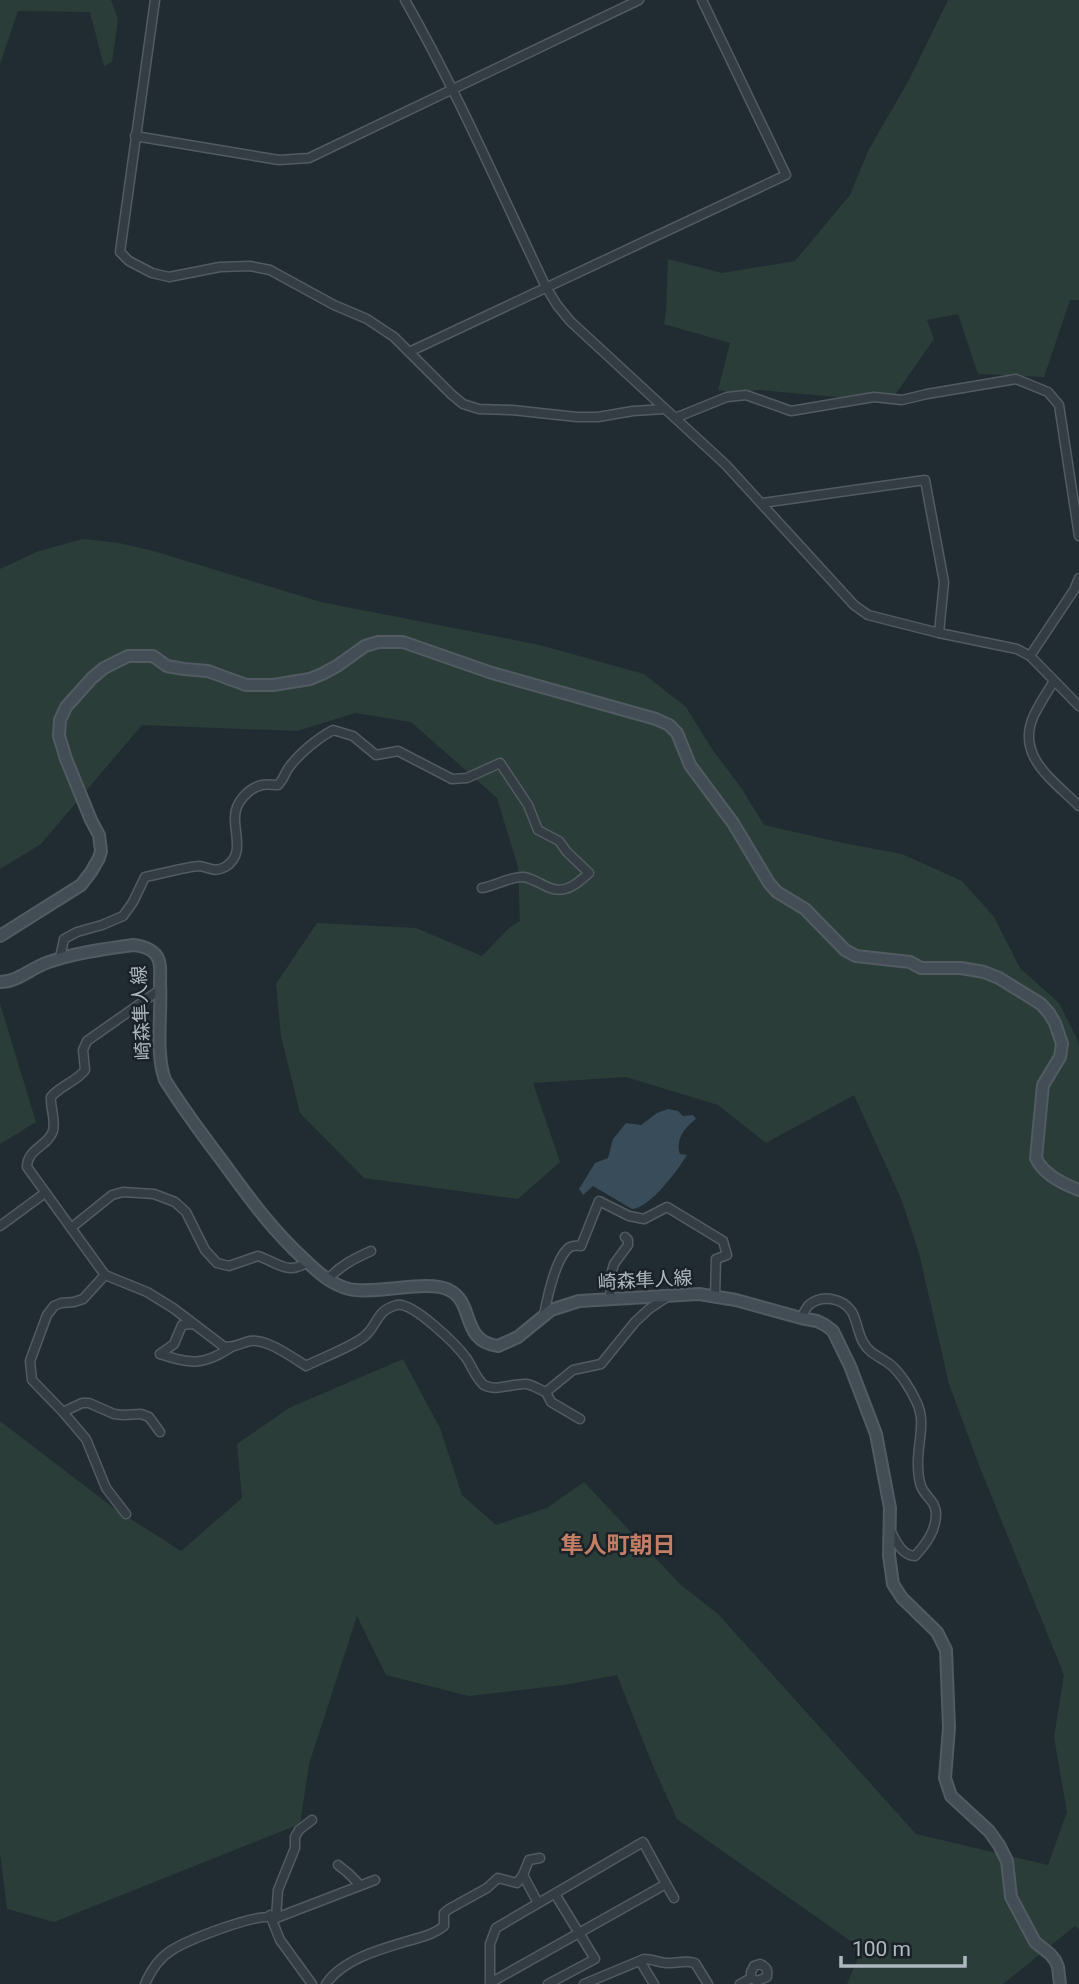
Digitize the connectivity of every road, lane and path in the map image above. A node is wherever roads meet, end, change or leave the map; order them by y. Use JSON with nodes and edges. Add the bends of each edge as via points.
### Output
{"nodes":[{"id":1,"x":155,"y":0,"type":"edge"},
{"id":2,"x":405,"y":0,"type":"edge"},
{"id":3,"x":639,"y":0,"type":"edge"},
{"id":4,"x":702,"y":0,"type":"edge"},
{"id":5,"x":452,"y":88,"type":"junction"},
{"id":6,"x":135,"y":136,"type":"junction"},
{"id":7,"x":546,"y":287,"type":"junction"},
{"id":8,"x":410,"y":352,"type":"junction"},
{"id":9,"x":665,"y":409,"type":"junction"},
{"id":10,"x":675,"y":418,"type":"junction"},
{"id":11,"x":762,"y":503,"type":"junction"},
{"id":12,"x":1079,"y":536,"type":"edge"},
{"id":13,"x":1079,"y":578,"type":"edge"},
{"id":14,"x":939,"y":633,"type":"junction"},
{"id":15,"x":1030,"y":656,"type":"junction"},
{"id":16,"x":1054,"y":681,"type":"junction"},
{"id":17,"x":1079,"y":706,"type":"edge"},
{"id":18,"x":1079,"y":806,"type":"edge"},
{"id":19,"x":482,"y":888,"type":"dead end"},
{"id":20,"x":0,"y":936,"type":"edge"},
{"id":21,"x":60,"y":958,"type":"junction"},
{"id":22,"x":0,"y":982,"type":"edge"},
{"id":23,"x":161,"y":989,"type":"junction"},
{"id":24,"x":1079,"y":1189,"type":"edge"},
{"id":25,"x":45,"y":1193,"type":"junction"},
{"id":26,"x":0,"y":1226,"type":"edge"},
{"id":27,"x":71,"y":1227,"type":"junction"},
{"id":28,"x":625,"y":1237,"type":"dead end"},
{"id":29,"x":371,"y":1251,"type":"dead end"},
{"id":30,"x":307,"y":1262,"type":"junction"},
{"id":31,"x":105,"y":1275,"type":"junction"},
{"id":32,"x":327,"y":1280,"type":"junction"},
{"id":33,"x":715,"y":1296,"type":"junction"},
{"id":34,"x":667,"y":1297,"type":"junction"},
{"id":35,"x":610,"y":1299,"type":"junction"},
{"id":36,"x":544,"y":1315,"type":"junction"},
{"id":37,"x":801,"y":1318,"type":"junction"},
{"id":38,"x":194,"y":1324,"type":"junction"},
{"id":39,"x":230,"y":1348,"type":"junction"},
{"id":40,"x":546,"y":1392,"type":"junction"},
{"id":41,"x":63,"y":1412,"type":"junction"},
{"id":42,"x":580,"y":1419,"type":"dead end"},
{"id":43,"x":160,"y":1432,"type":"dead end"},
{"id":44,"x":126,"y":1514,"type":"dead end"},
{"id":45,"x":891,"y":1532,"type":"junction"},
{"id":46,"x":312,"y":1820,"type":"dead end"},
{"id":47,"x":540,"y":1858,"type":"dead end"},
{"id":48,"x":338,"y":1865,"type":"dead end"},
{"id":49,"x":523,"y":1875,"type":"junction"},
{"id":50,"x":375,"y":1880,"type":"dead end"},
{"id":51,"x":666,"y":1884,"type":"junction"},
{"id":52,"x":360,"y":1885,"type":"junction"},
{"id":53,"x":555,"y":1894,"type":"junction"},
{"id":54,"x":674,"y":1898,"type":"dead end"},
{"id":55,"x":538,"y":1903,"type":"junction"},
{"id":56,"x":273,"y":1917,"type":"junction"},
{"id":57,"x":579,"y":1933,"type":"junction"},
{"id":58,"x":640,"y":1961,"type":"junction"},
{"id":59,"x":751,"y":1978,"type":"dead end"},
{"id":60,"x":601,"y":1981,"type":"edge"},
{"id":61,"x":148,"y":1982,"type":"edge"},
{"id":62,"x":490,"y":1983,"type":"edge"},
{"id":63,"x":312,"y":1984,"type":"edge"},
{"id":64,"x":326,"y":1984,"type":"edge"},
{"id":65,"x":548,"y":1984,"type":"edge"},
{"id":66,"x":584,"y":1984,"type":"edge"},
{"id":67,"x":654,"y":1984,"type":"edge"},
{"id":68,"x":708,"y":1984,"type":"edge"},
{"id":69,"x":740,"y":1984,"type":"edge"},
{"id":70,"x":1060,"y":1984,"type":"edge"}],
"edges":[{"from":1,"to":6,"type":"street"},
{"from":2,"to":5,"type":"street"},
{"from":3,"to":5,"type":"street"},
{"from":4,"to":7,"type":"street","via":[[786,175]]},
{"from":5,"to":6,"type":"street","via":[[309,158],[279,160]]},
{"from":5,"to":7,"type":"street"},
{"from":6,"to":8,"type":"street","via":[[120,252],[129,261],[169,277],[220,267],[270,270],[367,319]]},
{"from":7,"to":8,"type":"street"},
{"from":7,"to":9,"type":"street","via":[[570,321]]},
{"from":8,"to":9,"type":"street","via":[[463,404],[479,409],[577,418]]},
{"from":9,"to":10,"type":"street"},
{"from":10,"to":11,"type":"street"},
{"from":10,"to":12,"type":"street","via":[[727,397],[747,395],[791,411],[874,397],[902,400],[1016,379],[1048,392],[1059,405]]},
{"from":11,"to":14,"type":"street","via":[[854,605],[868,615]]},
{"from":11,"to":14,"type":"street","via":[[925,480],[944,582]]},
{"from":13,"to":15,"type":"street"},
{"from":14,"to":15,"type":"street","via":[[1017,649]]},
{"from":15,"to":16,"type":"street"},
{"from":16,"to":17,"type":"street"},
{"from":16,"to":18,"type":"street","via":[[1033,717],[1029,745],[1037,764]]},
{"from":19,"to":21,"type":"street","via":[[523,877],[552,889],[568,889],[589,873],[559,841],[538,830],[528,805],[500,763],[467,778],[452,779],[398,751],[376,755],[353,736],[333,730],[288,767],[278,785],[262,785],[246,793],[234,815],[238,845],[234,859],[225,867],[212,871],[198,866],[145,877],[123,916],[64,940]]},
{"from":20,"to":24,"type":"main road","via":[[81,885],[99,858],[99,835],[58,736],[66,707],[104,668],[128,656],[153,656],[167,666],[208,671],[246,685],[273,685],[322,674],[365,646],[402,642],[669,725],[690,765],[769,883],[805,909],[845,950],[921,968],[984,972],[1041,1004],[1055,1023],[1062,1044],[1043,1085],[1036,1158],[1051,1175]]},
{"from":21,"to":22,"type":"main road","name":"崎森隼人線","via":[[10,982]]},
{"from":21,"to":23,"type":"main road","name":"崎森隼人線","via":[[142,946],[159,961]]},
{"from":23,"to":25,"type":"street","via":[[87,1041],[85,1070],[51,1097],[54,1129],[27,1161]]},
{"from":23,"to":30,"type":"main road","name":"崎森隼人線","via":[[160,1055],[165,1080],[268,1223]]},
{"from":25,"to":26,"type":"street"},
{"from":25,"to":27,"type":"street"},
{"from":27,"to":30,"type":"street","via":[[113,1195],[154,1194],[186,1212],[205,1250],[217,1263],[229,1266],[258,1256],[289,1269]]},
{"from":27,"to":31,"type":"street"},
{"from":28,"to":35,"type":"street","via":[[628,1245],[614,1264]]},
{"from":29,"to":32,"type":"street","via":[[347,1262]]},
{"from":30,"to":32,"type":"main road","name":"崎森隼人線"},
{"from":31,"to":38,"type":"street","via":[[147,1292]]},
{"from":31,"to":41,"type":"street","via":[[83,1299],[61,1303],[47,1314],[30,1361],[32,1380]]},
{"from":32,"to":36,"type":"main road","name":"崎森隼人線","via":[[348,1289],[449,1290],[459,1298],[473,1333],[491,1345],[510,1341]]},
{"from":33,"to":34,"type":"main road","name":"崎森隼人線"},
{"from":33,"to":36,"type":"street","via":[[716,1259],[727,1255],[723,1241],[667,1207],[644,1219],[599,1201],[581,1246],[568,1249],[557,1267]]},
{"from":33,"to":37,"type":"main road","name":"崎森隼人線"},
{"from":34,"to":35,"type":"main road","name":"崎森隼人線"},
{"from":34,"to":40,"type":"street","via":[[635,1322],[601,1364],[573,1370]]},
{"from":35,"to":36,"type":"main road","name":"崎森隼人線","via":[[579,1301]]},
{"from":37,"to":45,"type":"main road","name":"崎森隼人線","via":[[833,1331],[847,1360],[876,1434]]},
{"from":37,"to":45,"type":"street","via":[[808,1305],[820,1299],[842,1303],[851,1311],[863,1343],[897,1371],[916,1401],[922,1416],[921,1488],[936,1511],[934,1528],[915,1556],[908,1556]]},
{"from":38,"to":39,"type":"street"},
{"from":38,"to":39,"type":"street","via":[[182,1325],[174,1344],[160,1354],[197,1363]]},
{"from":39,"to":40,"type":"street","via":[[253,1340],[306,1366],[368,1334],[383,1312],[409,1306],[450,1338],[482,1384],[491,1388],[527,1384]]},
{"from":40,"to":42,"type":"street","via":[[551,1402]]},
{"from":41,"to":43,"type":"street","via":[[89,1403],[123,1415],[149,1417]]},
{"from":41,"to":44,"type":"street","via":[[86,1439],[106,1488]]},
{"from":45,"to":70,"type":"main road","name":"崎森隼人線","via":[[893,1584],[937,1632],[946,1650],[945,1779],[951,1796],[999,1844],[1007,1861],[1011,1897],[1035,1942],[1055,1960]]},
{"from":46,"to":56,"type":"street","via":[[295,1837]]},
{"from":47,"to":49,"type":"street","via":[[528,1860]]},
{"from":48,"to":52,"type":"street"},
{"from":49,"to":55,"type":"street"},
{"from":49,"to":64,"type":"street","via":[[517,1883],[498,1878],[444,1913],[443,1926],[436,1933],[352,1962]]},
{"from":50,"to":52,"type":"street"},
{"from":51,"to":53,"type":"street","via":[[643,1842]]},
{"from":51,"to":54,"type":"street"},
{"from":51,"to":57,"type":"street"},
{"from":52,"to":56,"type":"street"},
{"from":53,"to":55,"type":"street"},
{"from":53,"to":57,"type":"street"},
{"from":55,"to":62,"type":"street","via":[[496,1928],[490,1944]]},
{"from":56,"to":61,"type":"street","via":[[251,1918],[172,1950],[152,1969]]},
{"from":56,"to":63,"type":"street","via":[[280,1940]]},
{"from":57,"to":62,"type":"street"},
{"from":57,"to":65,"type":"street","via":[[594,1959]]},
{"from":58,"to":60,"type":"street"},
{"from":58,"to":67,"type":"street"},
{"from":58,"to":68,"type":"street","via":[[695,1963]]},
{"from":59,"to":69,"type":"street"},
{"from":60,"to":66,"type":"street"}]}
